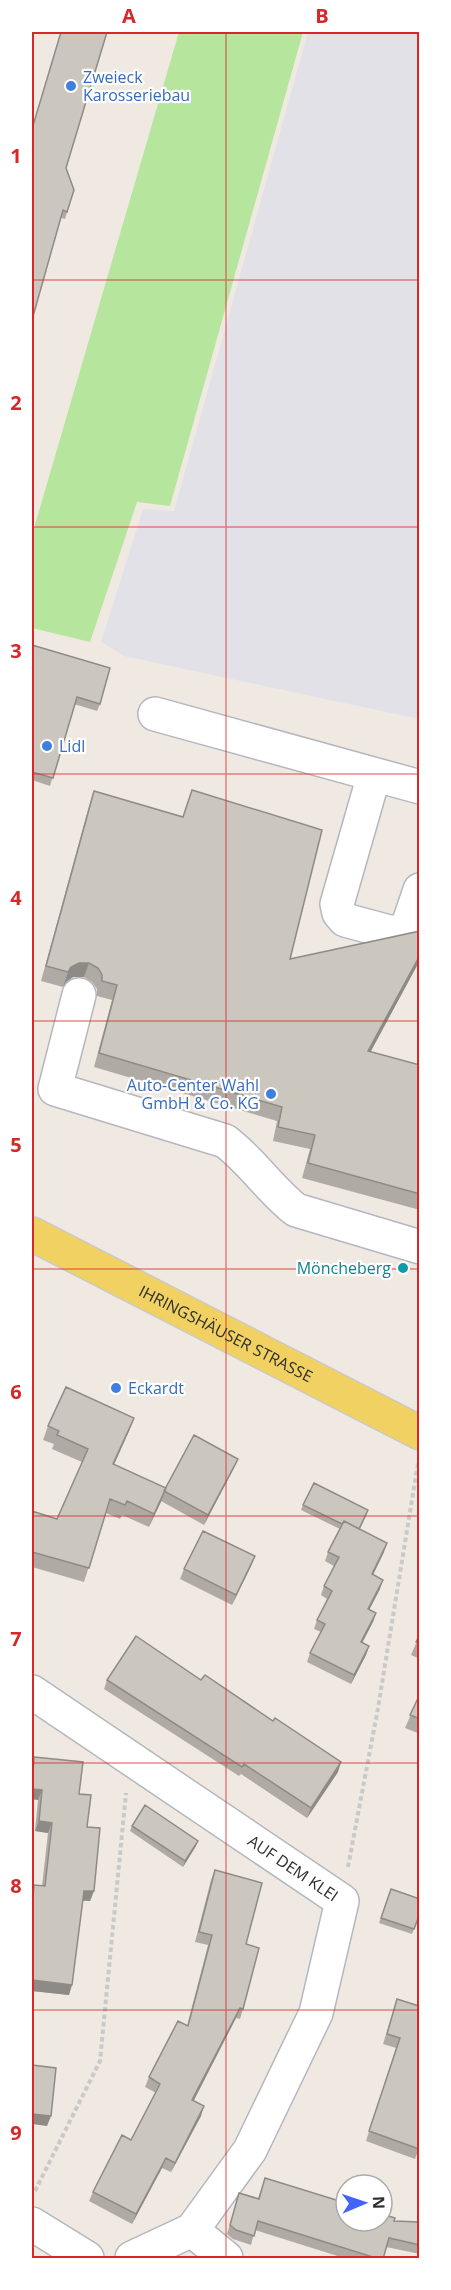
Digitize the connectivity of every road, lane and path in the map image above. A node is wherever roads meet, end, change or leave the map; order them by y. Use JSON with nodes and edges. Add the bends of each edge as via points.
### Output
{"nodes":[{"id":1,"x":155,"y":714,"type":"dead end"},
{"id":2,"x":374,"y":774,"type":"junction"},
{"id":3,"x":420,"y":787,"type":"edge"},
{"id":4,"x":420,"y":890,"type":"edge"},
{"id":5,"x":79,"y":995,"type":"dead end"},
{"id":6,"x":32,"y":1234,"type":"edge"},
{"id":7,"x":420,"y":1247,"type":"edge"},
{"id":8,"x":420,"y":1433,"type":"edge"},
{"id":9,"x":420,"y":1457,"type":"edge"},
{"id":10,"x":32,"y":1692,"type":"edge"},
{"id":11,"x":129,"y":1757,"type":"junction"},
{"id":12,"x":342,"y":1901,"type":"junction"},
{"id":13,"x":32,"y":2197,"type":"edge"},
{"id":14,"x":32,"y":2224,"type":"edge"},
{"id":15,"x":192,"y":2230,"type":"junction"},
{"id":16,"x":87,"y":2259,"type":"edge"},
{"id":17,"x":132,"y":2259,"type":"edge"},
{"id":18,"x":226,"y":2259,"type":"edge"}],
"edges":[{"from":1,"to":2,"type":"street"},
{"from":2,"to":3,"type":"street"},
{"from":2,"to":4,"type":"street","via":[[337,904],[339,913],[345,920],[393,933],[408,925]]},
{"from":5,"to":7,"type":"street","via":[[55,1089],[225,1141],[296,1210]]},
{"from":6,"to":8,"type":"main road","name":"IHRINGSHÄUSER STRASSE"},
{"from":9,"to":12,"type":"path"},
{"from":10,"to":11,"type":"street","name":"AUF DEM KLEI"},
{"from":11,"to":12,"type":"street","name":"AUF DEM KLEI"},
{"from":11,"to":13,"type":"path","via":[[100,2061]]},
{"from":12,"to":15,"type":"street","name":"AUF DEM KLEI","via":[[316,2013],[250,2150]]},
{"from":14,"to":16,"type":"street"},
{"from":15,"to":17,"type":"street","name":"AUF DEM KLEI"},
{"from":15,"to":18,"type":"street"}]}
